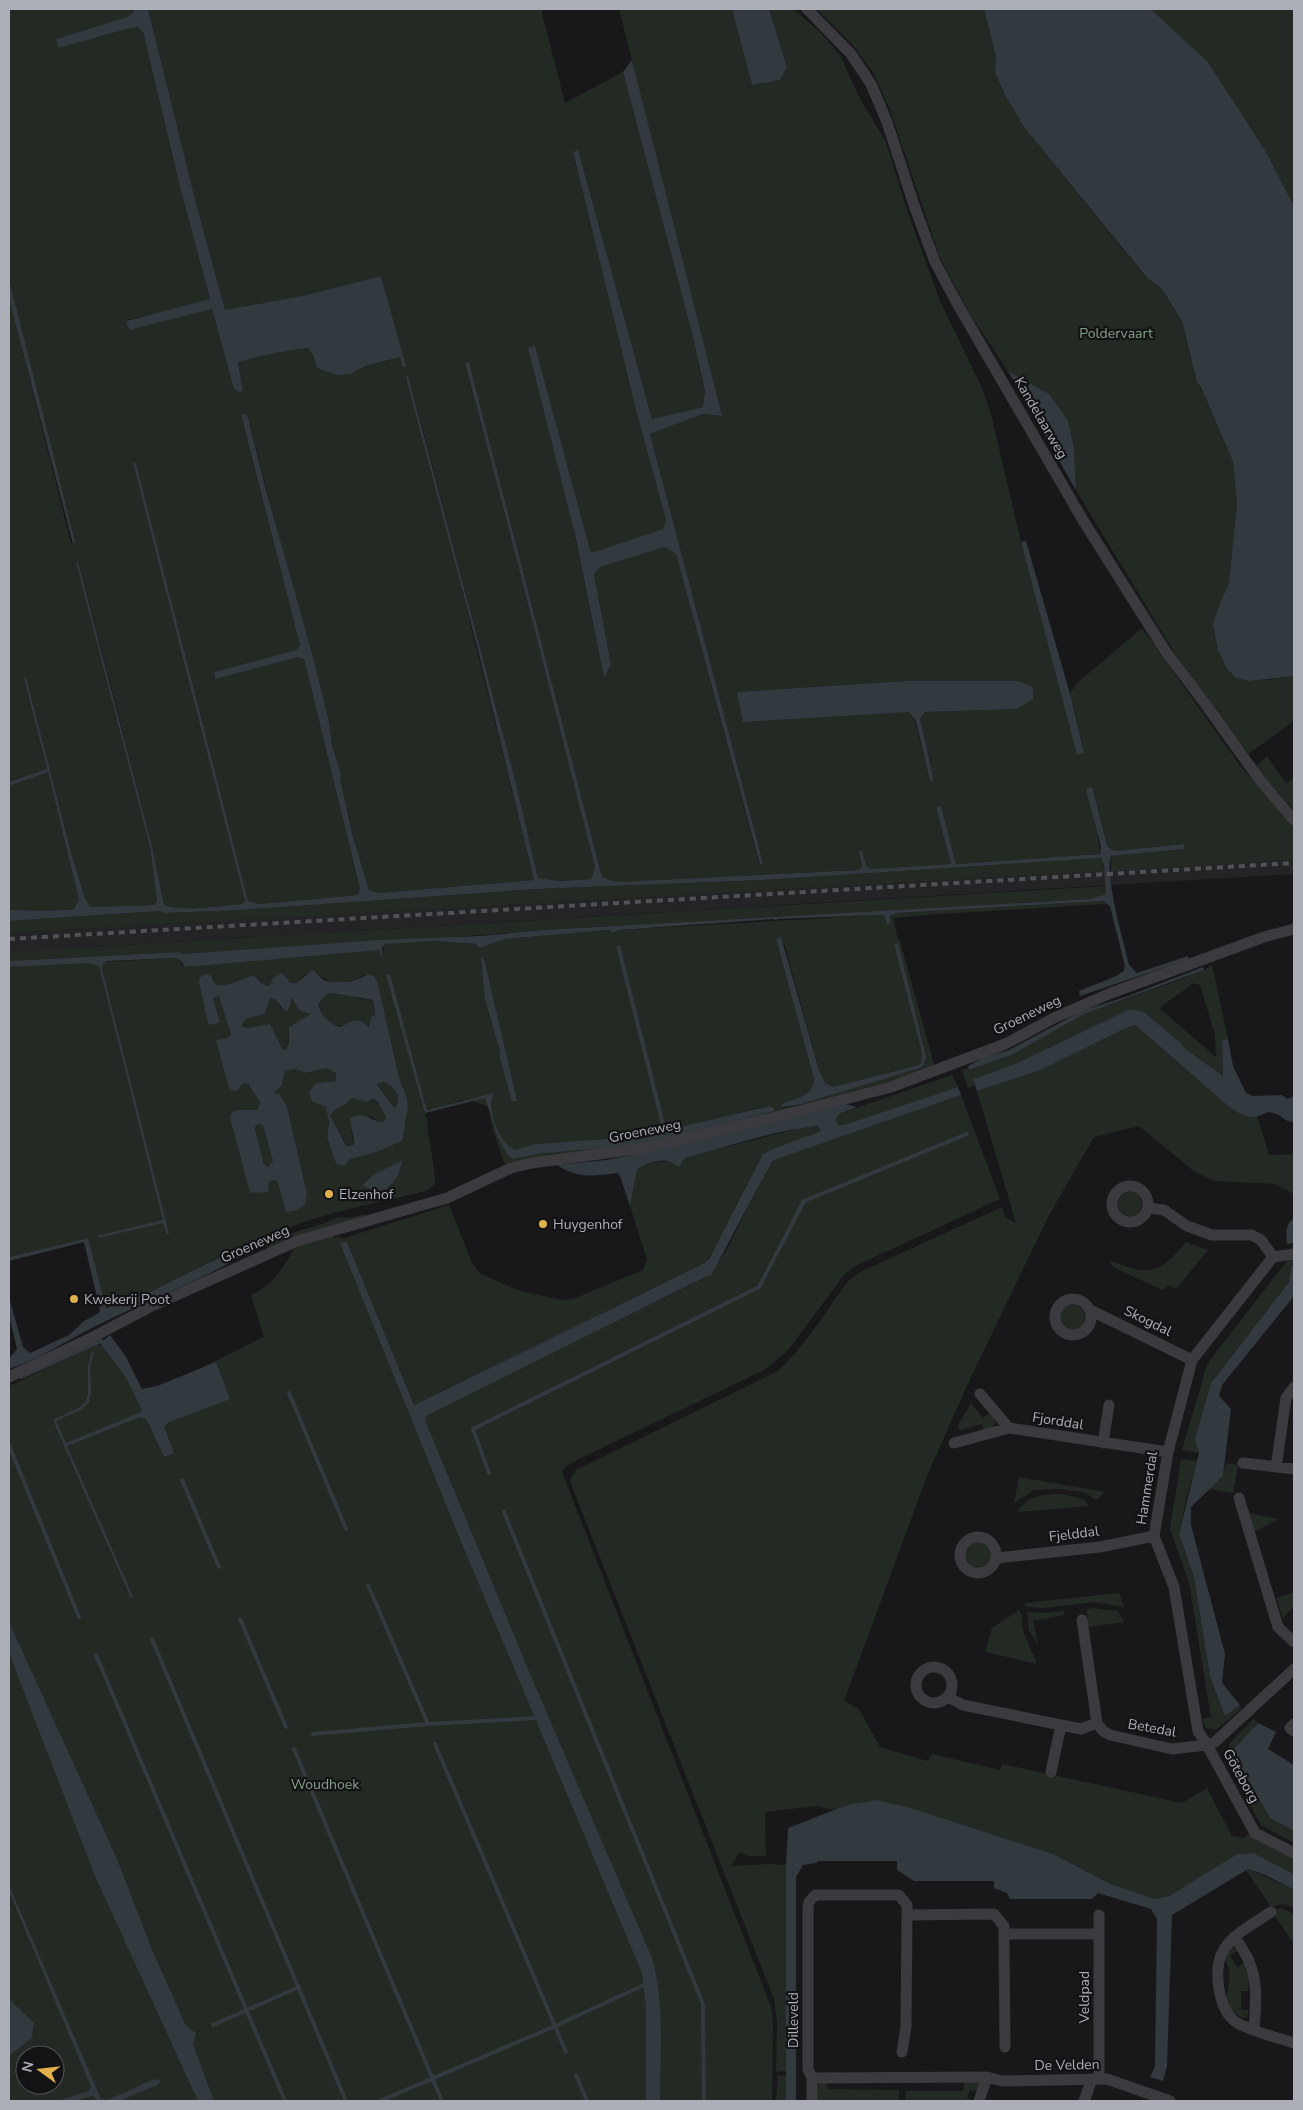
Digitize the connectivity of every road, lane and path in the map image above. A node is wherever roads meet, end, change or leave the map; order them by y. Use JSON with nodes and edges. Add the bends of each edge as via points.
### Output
{"nodes":[{"id":1,"x":807,"y":9,"type":"edge"},
{"id":2,"x":1294,"y":820,"type":"edge"},
{"id":3,"x":1294,"y":929,"type":"edge"},
{"id":4,"x":1148,"y":1208,"type":"dead end"},
{"id":5,"x":1294,"y":1254,"type":"edge"},
{"id":6,"x":1273,"y":1257,"type":"junction"},
{"id":7,"x":1090,"y":1310,"type":"dead end"},
{"id":8,"x":1192,"y":1360,"type":"junction"},
{"id":9,"x":9,"y":1377,"type":"edge"},
{"id":10,"x":1294,"y":1387,"type":"edge"},
{"id":11,"x":980,"y":1394,"type":"dead end"},
{"id":12,"x":1109,"y":1405,"type":"dead end"},
{"id":13,"x":1009,"y":1428,"type":"junction"},
{"id":14,"x":954,"y":1443,"type":"dead end"},
{"id":15,"x":1103,"y":1443,"type":"junction"},
{"id":16,"x":1168,"y":1452,"type":"junction"},
{"id":17,"x":1243,"y":1463,"type":"dead end"},
{"id":18,"x":1276,"y":1467,"type":"junction"},
{"id":19,"x":1294,"y":1469,"type":"edge"},
{"id":20,"x":1239,"y":1498,"type":"dead end"},
{"id":21,"x":1154,"y":1536,"type":"junction"},
{"id":22,"x":996,"y":1558,"type":"dead end"},
{"id":23,"x":1082,"y":1620,"type":"dead end"},
{"id":24,"x":1294,"y":1642,"type":"edge"},
{"id":25,"x":1294,"y":1668,"type":"edge"},
{"id":26,"x":948,"y":1697,"type":"dead end"},
{"id":27,"x":1097,"y":1722,"type":"junction"},
{"id":28,"x":1294,"y":1724,"type":"edge"},
{"id":29,"x":1061,"y":1725,"type":"junction"},
{"id":30,"x":1294,"y":1731,"type":"edge"},
{"id":31,"x":1207,"y":1745,"type":"junction"},
{"id":32,"x":1051,"y":1772,"type":"dead end"},
{"id":33,"x":1294,"y":1853,"type":"edge"},
{"id":34,"x":1271,"y":1912,"type":"dead end"},
{"id":35,"x":907,"y":1915,"type":"junction"},
{"id":36,"x":1099,"y":1915,"type":"dead end"},
{"id":37,"x":1004,"y":1934,"type":"junction"},
{"id":38,"x":1099,"y":1934,"type":"junction"},
{"id":39,"x":1234,"y":1937,"type":"junction"},
{"id":40,"x":1254,"y":2029,"type":"junction"},
{"id":41,"x":1294,"y":2043,"type":"edge"},
{"id":42,"x":1005,"y":2047,"type":"dead end"},
{"id":43,"x":902,"y":2052,"type":"dead end"},
{"id":44,"x":987,"y":2077,"type":"junction"},
{"id":45,"x":812,"y":2078,"type":"junction"},
{"id":46,"x":1096,"y":2079,"type":"junction"},
{"id":47,"x":812,"y":2101,"type":"edge"},
{"id":48,"x":979,"y":2101,"type":"edge"},
{"id":49,"x":1084,"y":2101,"type":"edge"},
{"id":50,"x":1170,"y":2101,"type":"edge"}],
"edges":[{"from":1,"to":2,"type":"street","name":"Kandelaarweg","via":[[838,38],[871,84],[888,122],[935,262],[1084,522],[1166,652],[1259,779]]},
{"from":3,"to":9,"type":"street","name":"Groeneweg","via":[[1111,993],[1005,1044],[891,1087],[644,1148],[518,1166],[447,1198],[296,1241],[152,1306]]},
{"from":4,"to":6,"type":"street","via":[[1164,1210],[1187,1226],[1212,1234],[1252,1235],[1261,1240]]},
{"from":5,"to":6,"type":"street"},
{"from":6,"to":8,"type":"street","name":"Hammerdal"},
{"from":7,"to":8,"type":"street","name":"Skogdal"},
{"from":8,"to":16,"type":"street","name":"Hammerdal"},
{"from":10,"to":18,"type":"street","via":[[1286,1398]]},
{"from":11,"to":13,"type":"street"},
{"from":12,"to":15,"type":"street"},
{"from":13,"to":14,"type":"street","name":"Fjorddal"},
{"from":13,"to":15,"type":"street","name":"Fjorddal"},
{"from":15,"to":16,"type":"street","name":"Fjorddal"},
{"from":16,"to":21,"type":"street","name":"Hammerdal"},
{"from":17,"to":18,"type":"street"},
{"from":18,"to":19,"type":"street"},
{"from":20,"to":24,"type":"street","via":[[1278,1627]]},
{"from":21,"to":22,"type":"street","name":"Fjelddal","via":[[1100,1547]]},
{"from":21,"to":31,"type":"street","name":"Hammerdal","via":[[1174,1587],[1198,1731]]},
{"from":23,"to":27,"type":"street"},
{"from":25,"to":31,"type":"street","name":"Göteborg","via":[[1215,1742]]},
{"from":26,"to":29,"type":"street","via":[[963,1705]]},
{"from":27,"to":29,"type":"street","via":[[1081,1729]]},
{"from":27,"to":31,"type":"street","name":"Betedal","via":[[1102,1731],[1110,1735],[1172,1749]]},
{"from":28,"to":30,"type":"street","via":[[1290,1728]]},
{"from":29,"to":32,"type":"street"},
{"from":31,"to":33,"type":"street","name":"Göteborg","via":[[1255,1833]]},
{"from":34,"to":39,"type":"street"},
{"from":35,"to":37,"type":"street","via":[[994,1914],[1004,1926]]},
{"from":35,"to":43,"type":"street","name":"Dilleveld","via":[[906,2027]]},
{"from":35,"to":45,"type":"street","name":"Dilleveld","via":[[907,1905],[899,1895],[815,1894],[809,1902],[808,2070]]},
{"from":36,"to":38,"type":"street","name":"Veldpad"},
{"from":37,"to":38,"type":"street"},
{"from":37,"to":42,"type":"street"},
{"from":38,"to":46,"type":"street","name":"Veldpad"},
{"from":39,"to":40,"type":"street","via":[[1251,1961],[1253,1970]]},
{"from":39,"to":40,"type":"street","via":[[1223,1951],[1219,1969],[1220,1998],[1226,2012],[1236,2022]]},
{"from":40,"to":41,"type":"street"},
{"from":44,"to":45,"type":"street"},
{"from":44,"to":46,"type":"street","name":"De Velden","via":[[1002,2080]]},
{"from":44,"to":48,"type":"street"},
{"from":45,"to":47,"type":"street"},
{"from":46,"to":49,"type":"street","name":"Veldpad"},
{"from":46,"to":50,"type":"street","name":"De Velden","via":[[1107,2079]]}]}
